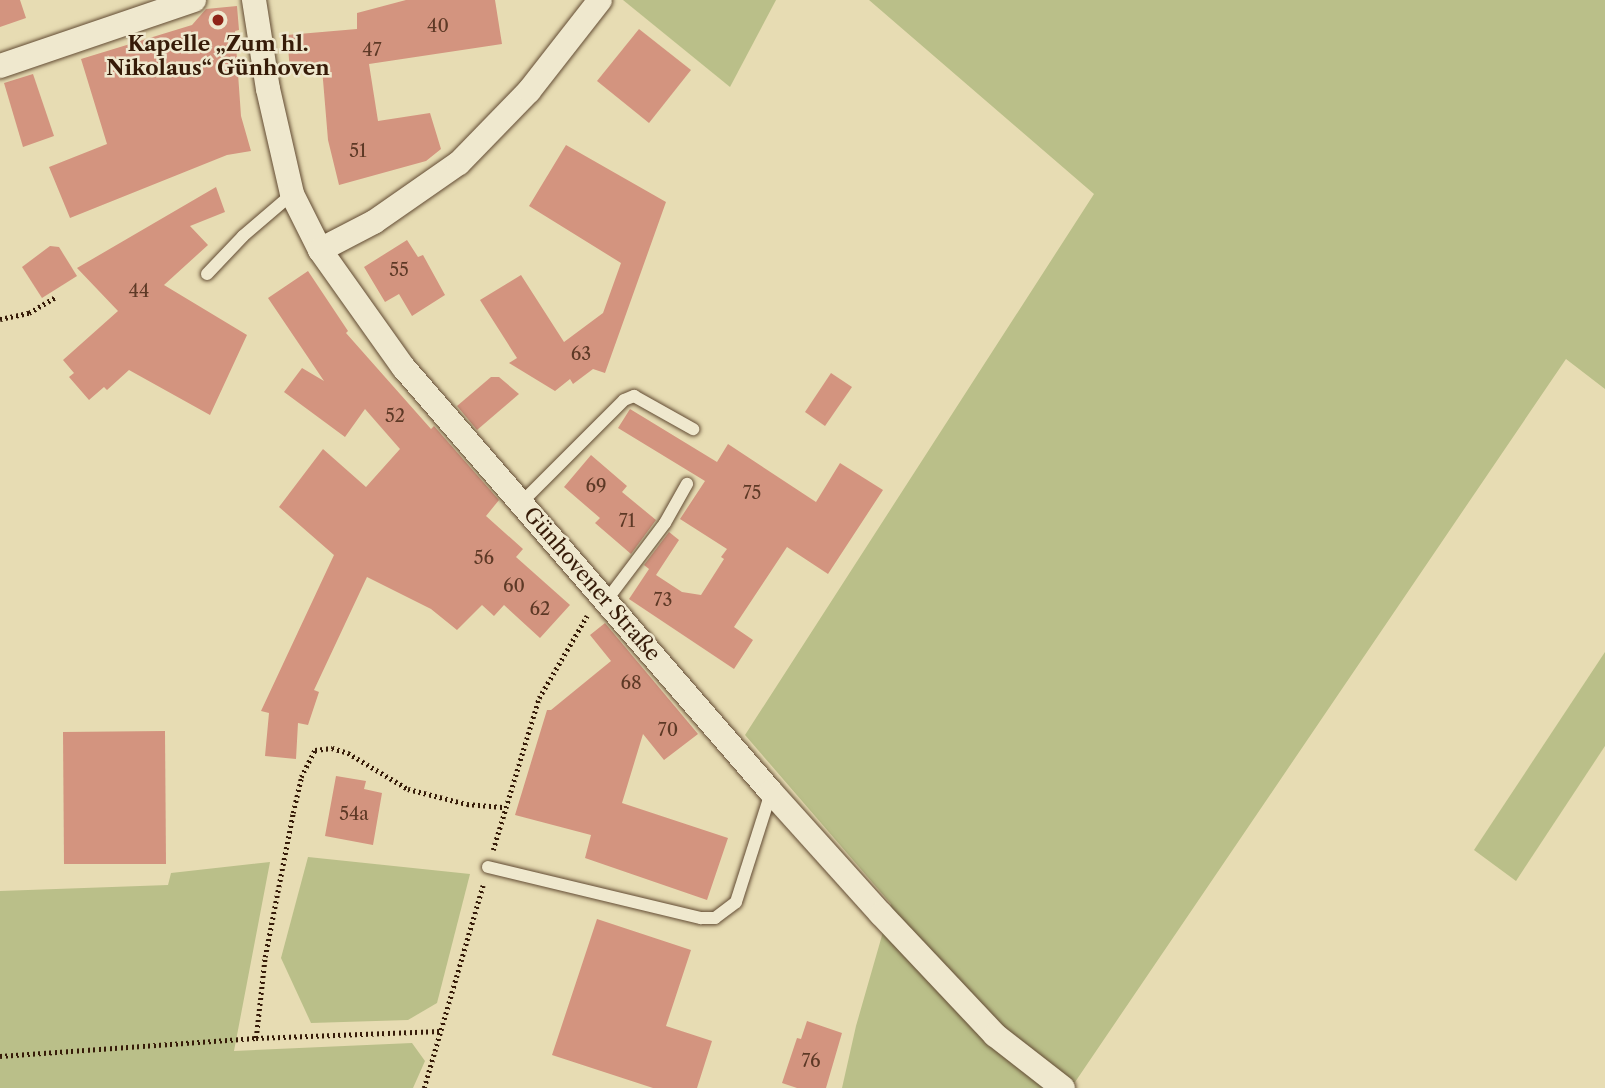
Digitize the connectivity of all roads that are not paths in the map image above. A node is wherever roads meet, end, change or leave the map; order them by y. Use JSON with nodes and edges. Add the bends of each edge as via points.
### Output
{"nodes":[{"id":1,"x":194,"y":0,"type":"edge"},
{"id":2,"x":254,"y":0,"type":"edge"},
{"id":3,"x":600,"y":0,"type":"edge"},
{"id":4,"x":0,"y":66,"type":"edge"},
{"id":5,"x":292,"y":194,"type":"junction"},
{"id":6,"x":320,"y":250,"type":"junction"},
{"id":7,"x":207,"y":274,"type":"dead end"},
{"id":8,"x":693,"y":429,"type":"dead end"},
{"id":9,"x":688,"y":484,"type":"dead end"},
{"id":10,"x":522,"y":502,"type":"junction"},
{"id":11,"x":604,"y":598,"type":"junction"},
{"id":12,"x":771,"y":792,"type":"junction"},
{"id":13,"x":488,"y":867,"type":"road end"},
{"id":14,"x":1063,"y":1088,"type":"edge"}],
"edges":[{"from":1,"to":4,"type":"street"},
{"from":2,"to":5,"type":"street","name":"Günhovener Straße"},
{"from":3,"to":6,"type":"street","via":[[529,91],[459,163],[373,222]]},
{"from":5,"to":6,"type":"street","name":"Günhovener Straße"},
{"from":5,"to":7,"type":"lane"},
{"from":6,"to":10,"type":"street","name":"Günhovener Straße","via":[[404,368]]},
{"from":8,"to":10,"type":"lane","via":[[634,396],[624,400]]},
{"from":9,"to":11,"type":"lane","via":[[665,523]]},
{"from":10,"to":11,"type":"street","name":"Günhovener Straße"},
{"from":11,"to":12,"type":"street","name":"Günhovener Straße"},
{"from":12,"to":13,"type":"lane","via":[[736,902],[715,918]]},
{"from":12,"to":14,"type":"street","name":"Günhovener Straße","via":[[995,1035]]}]}
